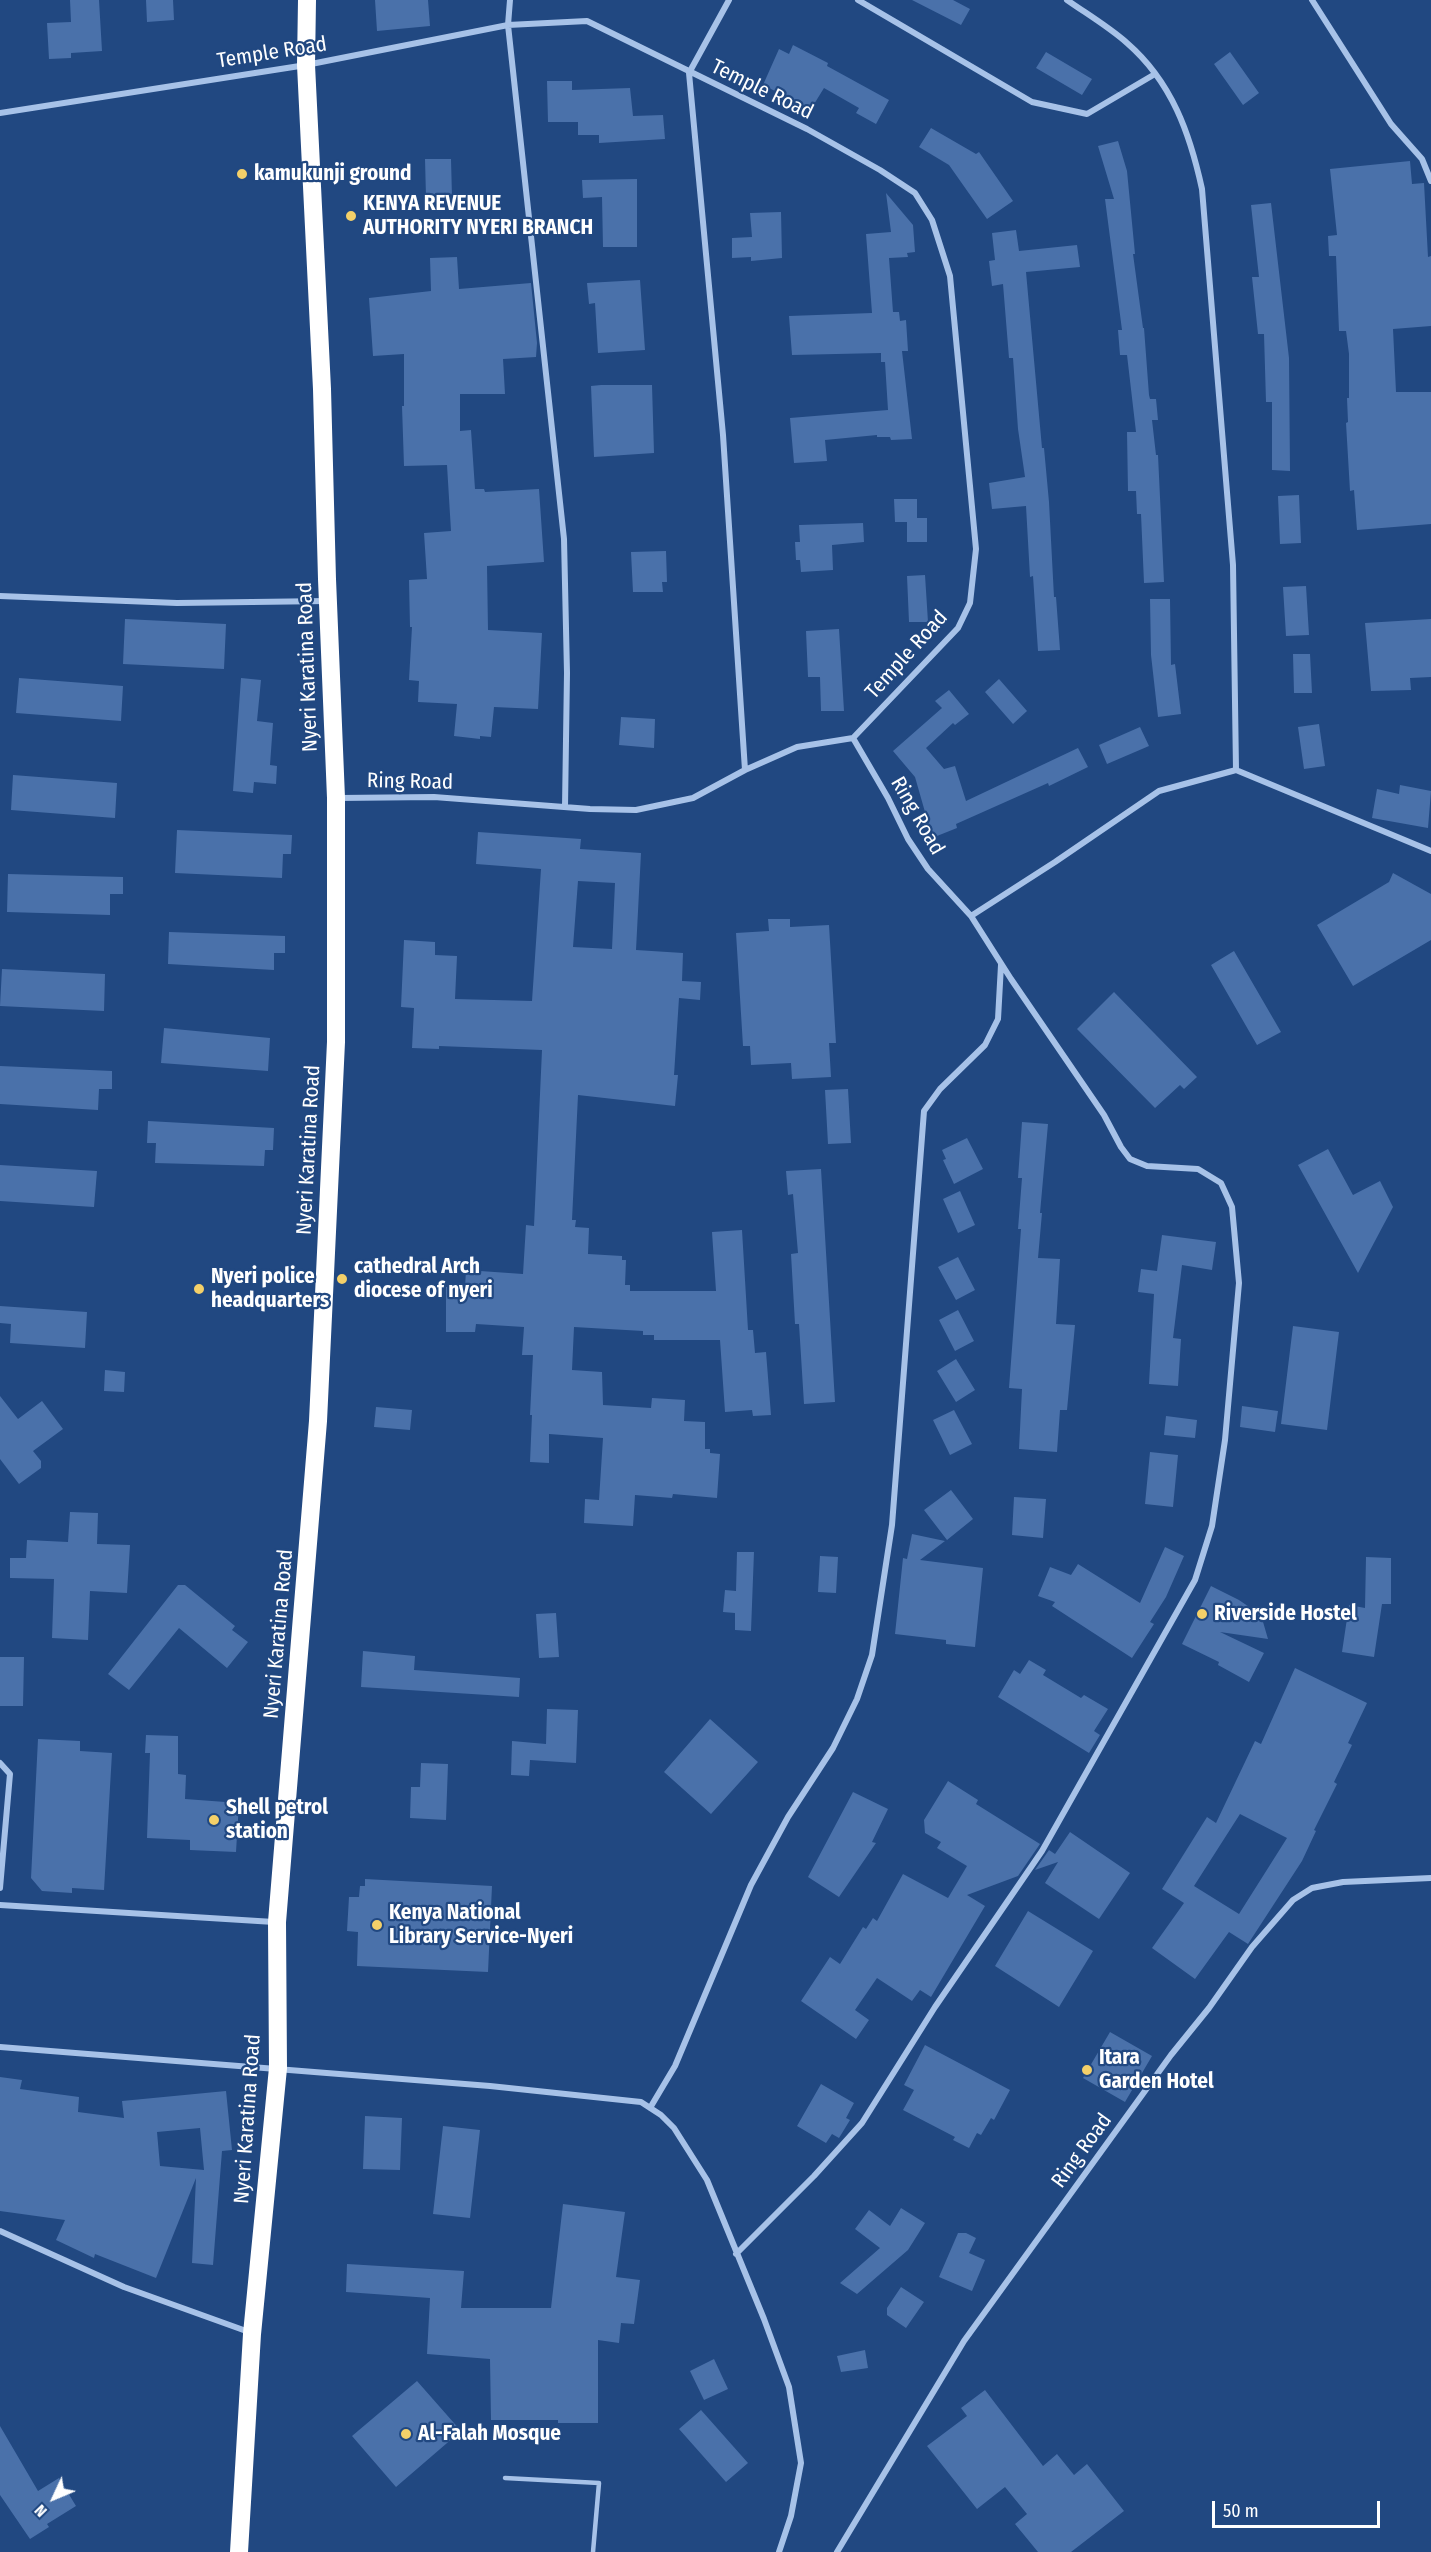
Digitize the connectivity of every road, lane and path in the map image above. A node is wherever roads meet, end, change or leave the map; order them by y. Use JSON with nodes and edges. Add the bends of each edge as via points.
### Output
{"nodes":[{"id":1,"x":307,"y":0,"type":"edge"},
{"id":2,"x":510,"y":0,"type":"edge"},
{"id":3,"x":729,"y":0,"type":"edge"},
{"id":4,"x":858,"y":0,"type":"edge"},
{"id":5,"x":1067,"y":0,"type":"edge"},
{"id":6,"x":1312,"y":0,"type":"edge"},
{"id":7,"x":508,"y":25,"type":"junction"},
{"id":8,"x":306,"y":65,"type":"junction"},
{"id":9,"x":689,"y":73,"type":"junction"},
{"id":10,"x":1155,"y":74,"type":"junction"},
{"id":11,"x":0,"y":112,"type":"edge"},
{"id":12,"x":1431,"y":182,"type":"edge"},
{"id":13,"x":0,"y":596,"type":"edge"},
{"id":14,"x":328,"y":601,"type":"junction"},
{"id":15,"x":853,"y":738,"type":"junction"},
{"id":16,"x":746,"y":770,"type":"junction"},
{"id":17,"x":1236,"y":770,"type":"junction"},
{"id":18,"x":336,"y":798,"type":"junction"},
{"id":19,"x":565,"y":807,"type":"junction"},
{"id":20,"x":1431,"y":851,"type":"edge"},
{"id":21,"x":971,"y":916,"type":"junction"},
{"id":22,"x":1001,"y":963,"type":"junction"},
{"id":23,"x":0,"y":1763,"type":"edge"},
{"id":24,"x":1431,"y":1878,"type":"edge"},
{"id":25,"x":0,"y":1888,"type":"edge"},
{"id":26,"x":0,"y":1905,"type":"edge"},
{"id":27,"x":278,"y":1922,"type":"junction"},
{"id":28,"x":0,"y":2047,"type":"edge"},
{"id":29,"x":278,"y":2068,"type":"junction"},
{"id":30,"x":650,"y":2108,"type":"junction"},
{"id":31,"x":0,"y":2231,"type":"edge"},
{"id":32,"x":736,"y":2254,"type":"junction"},
{"id":33,"x":252,"y":2334,"type":"junction"},
{"id":34,"x":506,"y":2478,"type":"dead end"},
{"id":35,"x":239,"y":2552,"type":"edge"},
{"id":36,"x":593,"y":2552,"type":"edge"},
{"id":37,"x":779,"y":2552,"type":"edge"},
{"id":38,"x":837,"y":2552,"type":"edge"}],
"edges":[{"from":1,"to":8,"type":"highway","name":"Nyeri Karatina Road"},
{"from":2,"to":7,"type":"street"},
{"from":3,"to":9,"type":"street"},
{"from":4,"to":10,"type":"street","via":[[1032,102],[1087,114]]},
{"from":5,"to":10,"type":"street","via":[[1128,44]]},
{"from":6,"to":12,"type":"street","via":[[1391,124],[1422,159]]},
{"from":7,"to":8,"type":"street","name":"Temple Road"},
{"from":7,"to":9,"type":"street","name":"Temple Road","via":[[587,21]]},
{"from":7,"to":19,"type":"street","via":[[564,539]]},
{"from":8,"to":11,"type":"street","name":"Temple Road"},
{"from":8,"to":14,"type":"highway","name":"Nyeri Karatina Road"},
{"from":9,"to":15,"type":"street","name":"Temple Road","via":[[807,129],[915,193],[932,220],[950,276],[976,549],[970,603],[958,628]]},
{"from":9,"to":16,"type":"street","via":[[723,435]]},
{"from":10,"to":17,"type":"street","via":[[1181,115],[1202,189],[1233,565]]},
{"from":13,"to":14,"type":"street","via":[[177,603]]},
{"from":14,"to":18,"type":"highway","name":"Nyeri Karatina Road"},
{"from":15,"to":16,"type":"street","name":"Ring Road","via":[[797,747]]},
{"from":15,"to":21,"type":"street","name":"Ring Road","via":[[908,839],[928,869]]},
{"from":16,"to":19,"type":"street","name":"Ring Road","via":[[682,801],[636,810]]},
{"from":17,"to":20,"type":"street"},
{"from":17,"to":21,"type":"street","via":[[1159,791]]},
{"from":18,"to":19,"type":"street","name":"Ring Road","via":[[434,797]]},
{"from":18,"to":27,"type":"highway","name":"Nyeri Karatina Road","via":[[336,1042],[322,1361]]},
{"from":21,"to":22,"type":"street","name":"Ring Road"},
{"from":22,"to":30,"type":"street","via":[[998,1019],[985,1045],[940,1089],[924,1111],[892,1525],[872,1656],[833,1748],[788,1817],[751,1885],[675,2066]]},
{"from":22,"to":32,"type":"street","name":"Ring Road","via":[[1130,1159],[1147,1166],[1198,1169],[1221,1184],[1232,1207],[1239,1282],[1225,1440],[1212,1526],[1195,1580],[1042,1851],[935,2007],[862,2123]]},
{"from":23,"to":25,"type":"street","via":[[10,1774]]},
{"from":24,"to":38,"type":"street","name":"Ring Road","via":[[1343,1882],[1312,1888],[1293,1900],[1252,1947],[1171,2055],[964,2341]]},
{"from":26,"to":27,"type":"street"},
{"from":27,"to":29,"type":"highway","name":"Nyeri Karatina Road"},
{"from":28,"to":29,"type":"street"},
{"from":29,"to":30,"type":"street","via":[[641,2102]]},
{"from":29,"to":33,"type":"highway","name":"Nyeri Karatina Road"},
{"from":30,"to":32,"type":"street","via":[[674,2128],[707,2180]]},
{"from":31,"to":33,"type":"street","via":[[124,2287]]},
{"from":32,"to":37,"type":"street","via":[[789,2387],[801,2463],[791,2516]]},
{"from":33,"to":35,"type":"highway","name":"Nyeri Karatina Road"},
{"from":34,"to":36,"type":"lane","via":[[599,2483]]}]}
